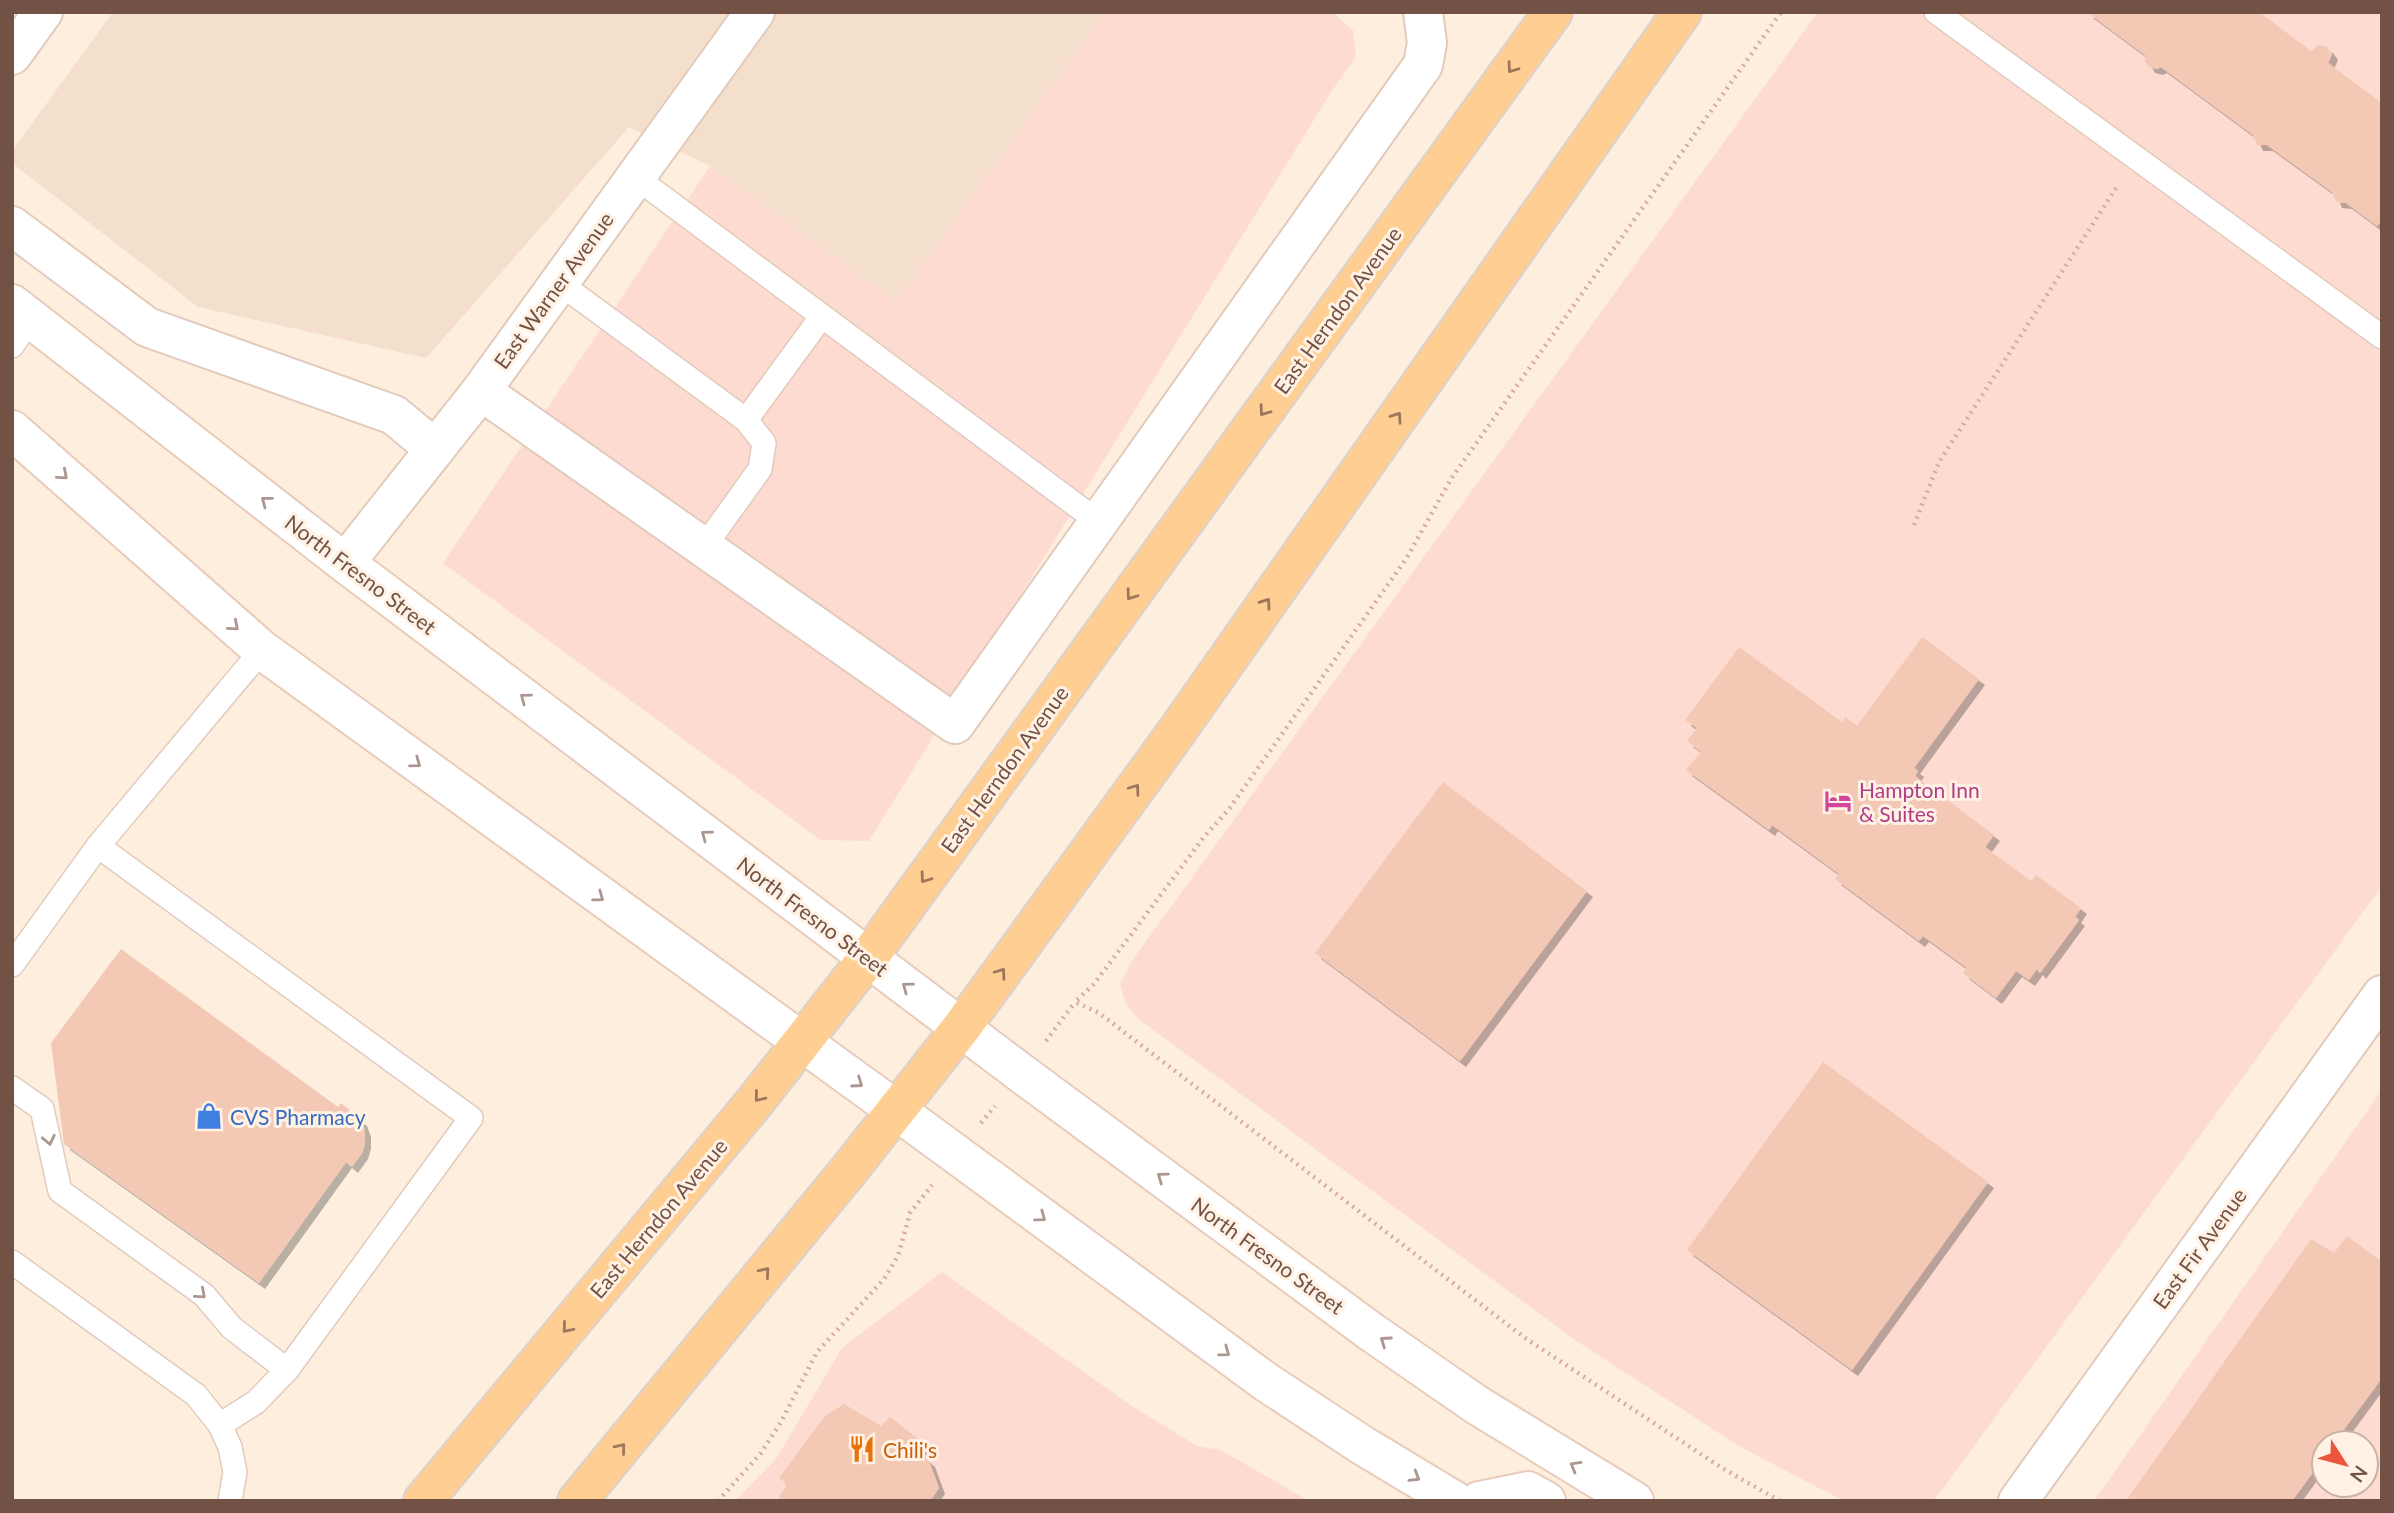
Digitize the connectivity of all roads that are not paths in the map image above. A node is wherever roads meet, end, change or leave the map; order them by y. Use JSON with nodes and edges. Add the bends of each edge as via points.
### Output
{"nodes":[{"id":1,"x":755,"y":12,"type":"edge"},
{"id":2,"x":1423,"y":12,"type":"edge"},
{"id":3,"x":1552,"y":12,"type":"edge"},
{"id":4,"x":1682,"y":12,"type":"edge"},
{"id":5,"x":1936,"y":12,"type":"edge"},
{"id":6,"x":634,"y":176,"type":"junction"},
{"id":7,"x":12,"y":226,"type":"edge"},
{"id":8,"x":558,"y":282,"type":"junction"},
{"id":9,"x":822,"y":316,"type":"junction"},
{"id":10,"x":19,"y":323,"type":"edge"},
{"id":11,"x":2382,"y":337,"type":"edge"},
{"id":12,"x":481,"y":391,"type":"junction"},
{"id":13,"x":747,"y":420,"type":"junction"},
{"id":14,"x":12,"y":430,"type":"edge"},
{"id":15,"x":435,"y":449,"type":"junction"},
{"id":16,"x":1100,"y":523,"type":"junction"},
{"id":17,"x":704,"y":547,"type":"junction"},
{"id":18,"x":345,"y":563,"type":"junction"},
{"id":19,"x":262,"y":650,"type":"junction"},
{"id":20,"x":98,"y":845,"type":"junction"},
{"id":21,"x":868,"y":958,"type":"junction"},
{"id":22,"x":12,"y":965,"type":"edge"},
{"id":23,"x":2382,"y":995,"type":"edge"},
{"id":24,"x":961,"y":1028,"type":"junction"},
{"id":25,"x":802,"y":1044,"type":"junction"},
{"id":26,"x":12,"y":1087,"type":"edge"},
{"id":27,"x":896,"y":1110,"type":"junction"},
{"id":28,"x":12,"y":1262,"type":"edge"},
{"id":29,"x":287,"y":1370,"type":"junction"},
{"id":30,"x":220,"y":1425,"type":"junction"},
{"id":31,"x":230,"y":1501,"type":"edge"},
{"id":32,"x":423,"y":1501,"type":"edge"},
{"id":33,"x":577,"y":1501,"type":"edge"},
{"id":34,"x":1455,"y":1501,"type":"edge"},
{"id":35,"x":1479,"y":1501,"type":"edge"},
{"id":36,"x":1546,"y":1501,"type":"edge"},
{"id":37,"x":1634,"y":1501,"type":"edge"},
{"id":38,"x":2018,"y":1501,"type":"edge"}],
"edges":[{"from":1,"to":6,"type":"main road","name":"East Warner Avenue"},
{"from":2,"to":16,"type":"main road","via":[[1427,43],[1423,65]]},
{"from":3,"to":21,"type":"main road","name":"East Herndon Avenue","one_way":true},
{"from":24,"to":4,"type":"main road","one_way":true,"via":[[1175,734]]},
{"from":5,"to":11,"type":"lane"},
{"from":6,"to":8,"type":"main road","name":"East Warner Avenue"},
{"from":6,"to":9,"type":"lane"},
{"from":7,"to":15,"type":"main road","via":[[147,327],[394,415]]},
{"from":8,"to":12,"type":"main road","name":"East Warner Avenue"},
{"from":8,"to":13,"type":"lane"},
{"from":9,"to":13,"type":"lane"},
{"from":9,"to":16,"type":"lane"},
{"from":18,"to":10,"type":"main road","name":"North Fresno Street","one_way":true},
{"from":12,"to":15,"type":"main road","name":"East Warner Avenue"},
{"from":12,"to":17,"type":"main road"},
{"from":13,"to":17,"type":"lane","via":[[764,443],[760,469]]},
{"from":14,"to":19,"type":"main road","one_way":true},
{"from":15,"to":18,"type":"main road","name":"East Warner Avenue"},
{"from":16,"to":17,"type":"main road","via":[[955,724]]},
{"from":21,"to":18,"type":"main road","name":"North Fresno Street","one_way":true},
{"from":19,"to":20,"type":"lane"},
{"from":19,"to":25,"type":"main road","one_way":true},
{"from":20,"to":22,"type":"lane"},
{"from":20,"to":29,"type":"lane","via":[[471,1118]]},
{"from":24,"to":21,"type":"main road","name":"North Fresno Street","one_way":true},
{"from":21,"to":25,"type":"main road","name":"East Herndon Avenue"},
{"from":23,"to":38,"type":"main road","name":"East Fir Avenue"},
{"from":24,"to":27,"type":"main road"},
{"from":37,"to":24,"type":"main road","name":"North Fresno Street","one_way":true,"via":[[1477,1405],[1381,1338]]},
{"from":25,"to":27,"type":"main road","one_way":true},
{"from":25,"to":32,"type":"main road","name":"East Herndon Avenue","one_way":true},
{"from":26,"to":29,"type":"lane","one_way":true,"via":[[42,1109],[60,1191],[204,1295],[232,1328]]},
{"from":33,"to":27,"type":"main road","one_way":true},
{"from":27,"to":34,"type":"main road","one_way":true,"via":[[1266,1382]]},
{"from":28,"to":30,"type":"lane","via":[[197,1395]]},
{"from":29,"to":30,"type":"lane","via":[[256,1402]]},
{"from":30,"to":31,"type":"lane","via":[[235,1472]]},
{"from":35,"to":36,"type":"main road","via":[[1528,1491]]}]}
